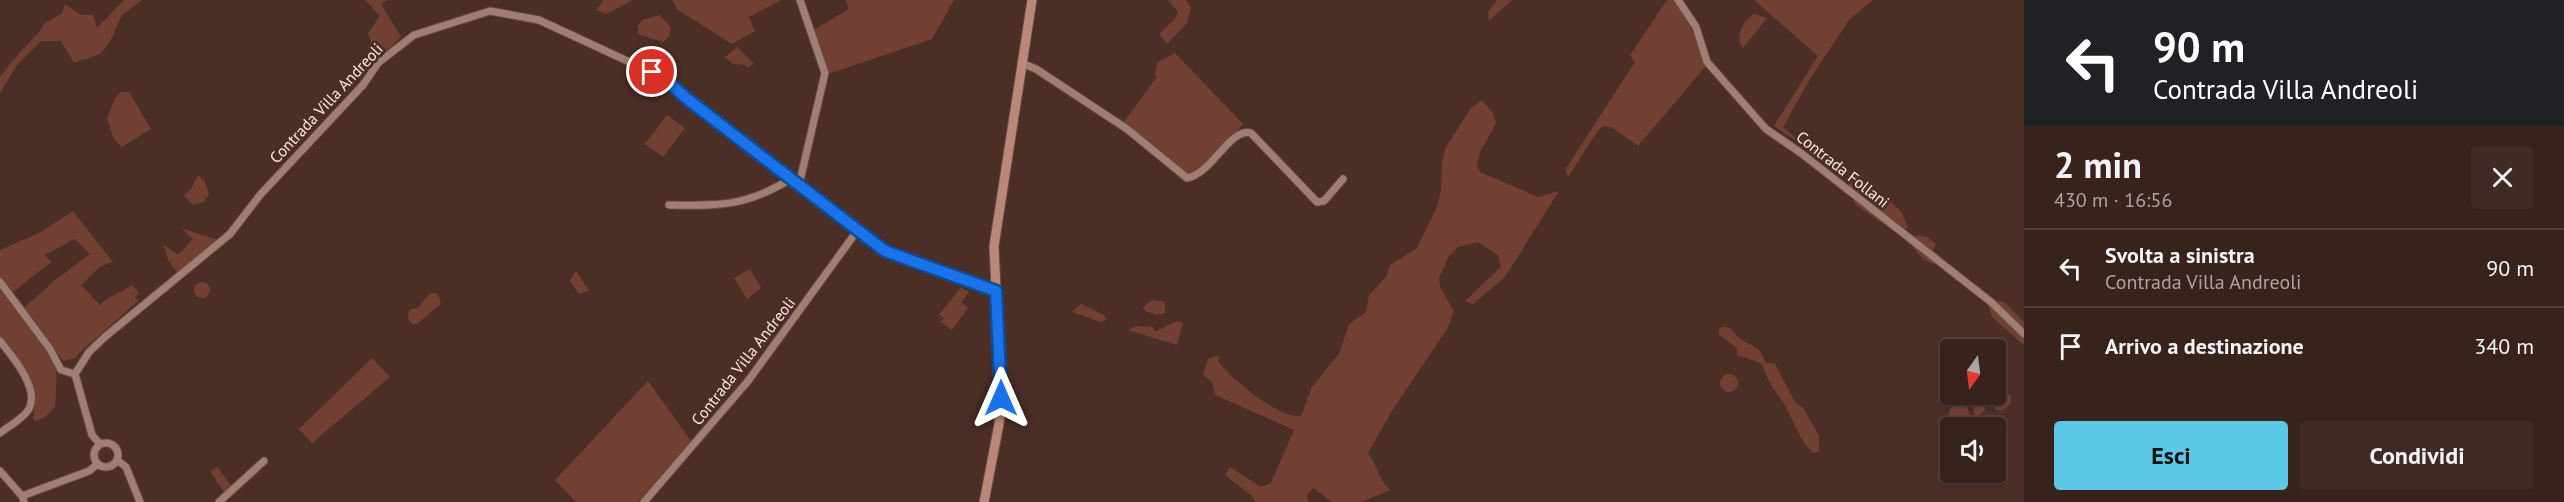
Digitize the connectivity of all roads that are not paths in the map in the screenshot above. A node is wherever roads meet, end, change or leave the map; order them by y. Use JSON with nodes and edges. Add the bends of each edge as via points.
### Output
{"nodes":[{"id":1,"x":800,"y":0,"type":"edge"},
{"id":2,"x":1032,"y":0,"type":"edge"},
{"id":3,"x":1678,"y":0,"type":"edge"},
{"id":4,"x":1024,"y":64,"type":"junction"},
{"id":5,"x":792,"y":178,"type":"junction"},
{"id":6,"x":1343,"y":179,"type":"dead end"},
{"id":7,"x":799,"y":185,"type":"junction"},
{"id":8,"x":669,"y":205,"type":"dead end"},
{"id":9,"x":857,"y":231,"type":"junction"},
{"id":10,"x":0,"y":282,"type":"edge"},
{"id":11,"x":996,"y":291,"type":"junction"},
{"id":12,"x":2024,"y":334,"type":"edge"},
{"id":13,"x":0,"y":341,"type":"edge"},
{"id":14,"x":75,"y":374,"type":"junction"},
{"id":15,"x":0,"y":434,"type":"edge"},
{"id":16,"x":100,"y":444,"type":"junction"},
{"id":17,"x":117,"y":460,"type":"junction"},
{"id":18,"x":264,"y":461,"type":"dead end"},
{"id":19,"x":98,"y":464,"type":"junction"},
{"id":20,"x":0,"y":471,"type":"edge"},
{"id":21,"x":23,"y":499,"type":"edge"},
{"id":22,"x":140,"y":502,"type":"edge"},
{"id":23,"x":219,"y":502,"type":"edge"},
{"id":24,"x":644,"y":502,"type":"edge"},
{"id":25,"x":984,"y":502,"type":"edge"}],
"edges":[{"from":1,"to":7,"type":"street","via":[[825,73]]},
{"from":2,"to":4,"type":"main road"},
{"from":3,"to":12,"type":"street","name":"Contrada Follani","via":[[1696,27],[1707,62],[1766,129],[1992,302]]},
{"from":4,"to":6,"type":"street","via":[[1127,129],[1187,178],[1198,176],[1236,135],[1245,132],[1251,133],[1317,202],[1324,201]]},
{"from":4,"to":11,"type":"main road","via":[[994,246]]},
{"from":5,"to":7,"type":"street","name":"Contrada Villa Andreoli"},
{"from":5,"to":8,"type":"street","via":[[757,197],[733,204]]},
{"from":5,"to":14,"type":"street","name":"Contrada Villa Andreoli","via":[[664,78],[539,20],[490,11],[414,35],[378,63],[363,85],[260,195],[230,234],[106,336],[89,352]]},
{"from":7,"to":9,"type":"street","name":"Contrada Villa Andreoli"},
{"from":9,"to":11,"type":"street","name":"Contrada Villa Andreoli","via":[[885,251]]},
{"from":9,"to":24,"type":"street","name":"Contrada Villa Andreoli","via":[[746,384]]},
{"from":10,"to":14,"type":"street","via":[[61,370]]},
{"from":11,"to":25,"type":"main road","via":[[1001,398]]},
{"from":13,"to":15,"type":"street","via":[[29,386],[31,398],[27,411]]},
{"from":14,"to":16,"type":"street","via":[[92,435]]},
{"from":16,"to":17,"type":"street","via":[[115,447]]},
{"from":16,"to":19,"type":"street","via":[[94,452]]},
{"from":17,"to":19,"type":"street","via":[[107,468]]},
{"from":17,"to":22,"type":"street","via":[[126,466]]},
{"from":18,"to":23,"type":"street"},
{"from":19,"to":21,"type":"street"},
{"from":20,"to":21,"type":"street"}]}
